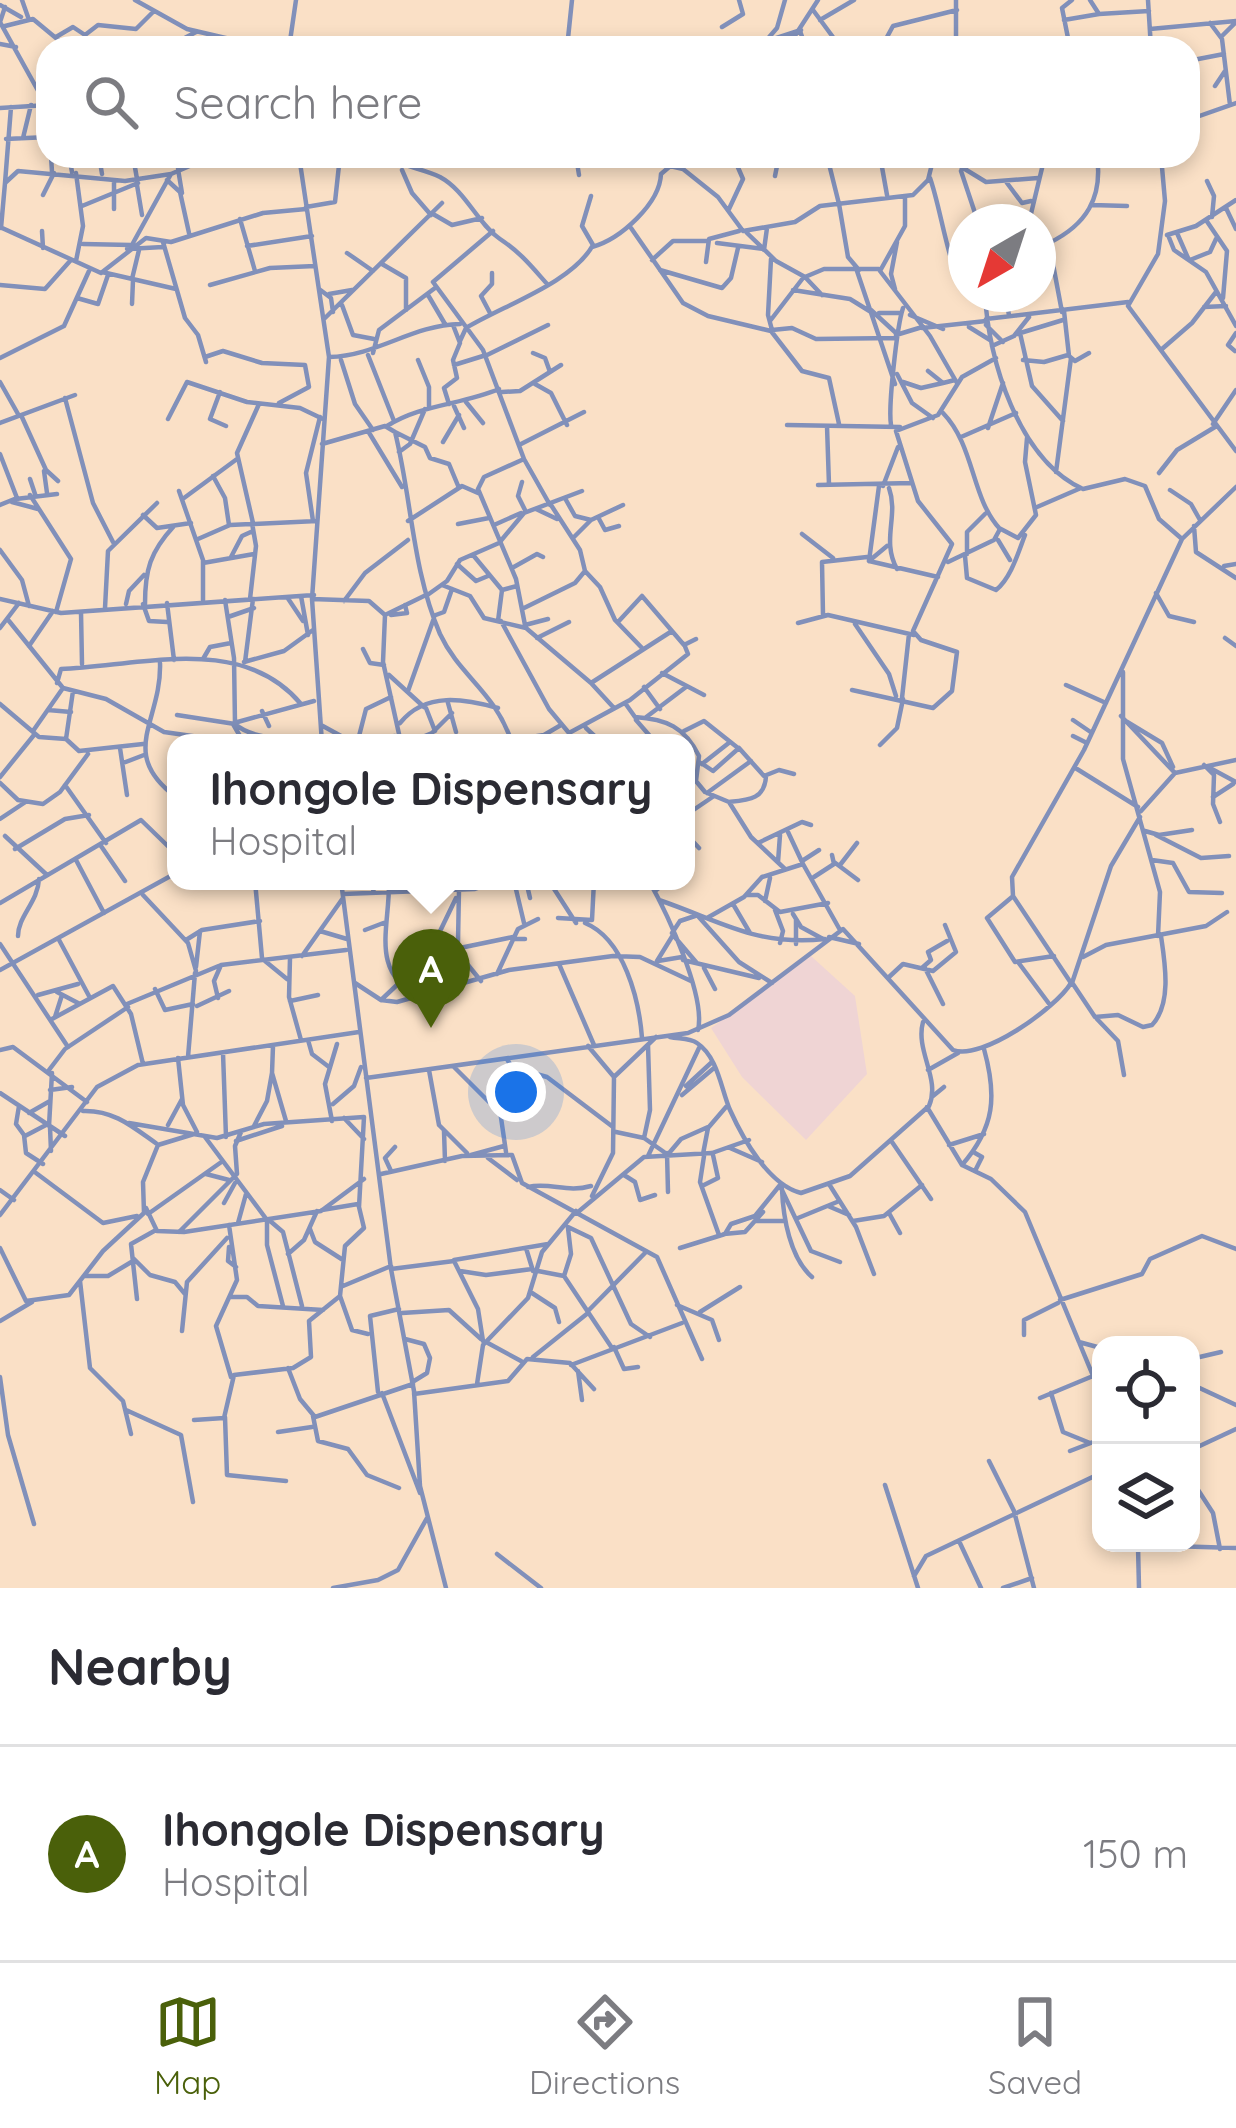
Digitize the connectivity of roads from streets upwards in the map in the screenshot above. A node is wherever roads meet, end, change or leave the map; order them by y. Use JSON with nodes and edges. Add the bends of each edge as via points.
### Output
{"nodes":[{"id":1,"x":22,"y":0,"type":"edge"},
{"id":2,"x":135,"y":0,"type":"edge"},
{"id":3,"x":296,"y":0,"type":"edge"},
{"id":4,"x":572,"y":0,"type":"edge"},
{"id":5,"x":739,"y":0,"type":"edge"},
{"id":6,"x":785,"y":0,"type":"edge"},
{"id":7,"x":818,"y":0,"type":"edge"},
{"id":8,"x":854,"y":0,"type":"edge"},
{"id":9,"x":956,"y":0,"type":"edge"},
{"id":10,"x":1068,"y":0,"type":"edge"},
{"id":11,"x":1090,"y":0,"type":"edge"},
{"id":12,"x":1148,"y":0,"type":"edge"},
{"id":13,"x":2,"y":6,"type":"edge"},
{"id":14,"x":813,"y":10,"type":"junction"},
{"id":15,"x":957,"y":10,"type":"junction"},
{"id":16,"x":154,"y":11,"type":"junction"},
{"id":17,"x":1149,"y":11,"type":"junction"},
{"id":18,"x":1100,"y":14,"type":"junction"},
{"id":19,"x":26,"y":19,"type":"junction"},
{"id":20,"x":820,"y":20,"type":"junction"},
{"id":21,"x":1064,"y":20,"type":"junction"},
{"id":22,"x":1236,"y":21,"type":"edge"},
{"id":23,"x":1210,"y":23,"type":"junction"},
{"id":24,"x":4,"y":26,"type":"junction"},
{"id":25,"x":722,"y":27,"type":"dead end"},
{"id":26,"x":1150,"y":29,"type":"junction"},
{"id":27,"x":801,"y":31,"type":"junction"},
{"id":28,"x":196,"y":32,"type":"junction"},
{"id":29,"x":54,"y":36,"type":"edge"},
{"id":30,"x":58,"y":36,"type":"edge"},
{"id":31,"x":188,"y":36,"type":"edge"},
{"id":32,"x":214,"y":36,"type":"edge"},
{"id":33,"x":291,"y":36,"type":"edge"},
{"id":34,"x":568,"y":36,"type":"edge"},
{"id":35,"x":770,"y":36,"type":"edge"},
{"id":36,"x":786,"y":36,"type":"edge"},
{"id":37,"x":797,"y":36,"type":"edge"},
{"id":38,"x":802,"y":36,"type":"edge"},
{"id":39,"x":832,"y":36,"type":"edge"},
{"id":40,"x":888,"y":36,"type":"edge"},
{"id":41,"x":956,"y":36,"type":"edge"},
{"id":42,"x":1067,"y":36,"type":"edge"},
{"id":43,"x":1150,"y":36,"type":"edge"},
{"id":44,"x":1221,"y":38,"type":"junction"},
{"id":45,"x":0,"y":44,"type":"edge"},
{"id":46,"x":16,"y":47,"type":"junction"},
{"id":47,"x":1224,"y":54,"type":"junction"},
{"id":48,"x":1200,"y":59,"type":"edge"},
{"id":49,"x":1226,"y":69,"type":"junction"},
{"id":50,"x":36,"y":86,"type":"edge"},
{"id":51,"x":1215,"y":86,"type":"dead end"},
{"id":52,"x":1233,"y":104,"type":"edge"},
{"id":53,"x":31,"y":105,"type":"junction"},
{"id":54,"x":36,"y":105,"type":"edge"},
{"id":55,"x":11,"y":106,"type":"junction"},
{"id":56,"x":0,"y":108,"type":"edge"},
{"id":57,"x":1200,"y":116,"type":"edge"},
{"id":58,"x":36,"y":137,"type":"edge"},
{"id":59,"x":23,"y":138,"type":"junction"},
{"id":60,"x":6,"y":139,"type":"junction"},
{"id":61,"x":53,"y":168,"type":"edge"},
{"id":62,"x":73,"y":168,"type":"edge"},
{"id":63,"x":101,"y":168,"type":"edge"},
{"id":64,"x":135,"y":168,"type":"edge"},
{"id":65,"x":176,"y":168,"type":"edge"},
{"id":66,"x":185,"y":168,"type":"edge"},
{"id":67,"x":300,"y":168,"type":"edge"},
{"id":68,"x":339,"y":168,"type":"edge"},
{"id":69,"x":401,"y":168,"type":"edge"},
{"id":70,"x":405,"y":168,"type":"edge"},
{"id":71,"x":578,"y":168,"type":"edge"},
{"id":72,"x":667,"y":168,"type":"edge"},
{"id":73,"x":682,"y":168,"type":"edge"},
{"id":74,"x":738,"y":168,"type":"edge"},
{"id":75,"x":779,"y":168,"type":"edge"},
{"id":76,"x":830,"y":168,"type":"edge"},
{"id":77,"x":882,"y":168,"type":"edge"},
{"id":78,"x":931,"y":168,"type":"edge"},
{"id":79,"x":960,"y":168,"type":"edge"},
{"id":80,"x":964,"y":168,"type":"edge"},
{"id":81,"x":1043,"y":168,"type":"edge"},
{"id":82,"x":1097,"y":168,"type":"edge"},
{"id":83,"x":1162,"y":168,"type":"edge"},
{"id":84,"x":2,"y":169,"type":"edge"},
{"id":85,"x":14,"y":172,"type":"junction"},
{"id":86,"x":54,"y":172,"type":"junction"},
{"id":87,"x":74,"y":172,"type":"junction"},
{"id":88,"x":173,"y":173,"type":"junction"},
{"id":89,"x":579,"y":175,"type":"dead end"},
{"id":90,"x":102,"y":176,"type":"junction"},
{"id":91,"x":775,"y":176,"type":"dead end"},
{"id":92,"x":929,"y":176,"type":"junction"},
{"id":93,"x":1038,"y":178,"type":"junction"},
{"id":94,"x":114,"y":180,"type":"junction"},
{"id":95,"x":138,"y":181,"type":"junction"},
{"id":96,"x":1207,"y":181,"type":"dead end"},
{"id":97,"x":5,"y":183,"type":"junction"},
{"id":98,"x":1007,"y":183,"type":"junction"},
{"id":99,"x":920,"y":190,"type":"junction"},
{"id":100,"x":114,"y":194,"type":"junction"},
{"id":101,"x":43,"y":195,"type":"dead end"},
{"id":102,"x":887,"y":195,"type":"junction"},
{"id":103,"x":591,"y":196,"type":"dead end"},
{"id":104,"x":182,"y":197,"type":"junction"},
{"id":105,"x":904,"y":197,"type":"junction"},
{"id":106,"x":938,"y":200,"type":"junction"},
{"id":107,"x":1236,"y":200,"type":"edge"},
{"id":108,"x":1031,"y":201,"type":"junction"},
{"id":109,"x":442,"y":203,"type":"dead end"},
{"id":110,"x":839,"y":203,"type":"junction"},
{"id":111,"x":972,"y":204,"type":"edge"},
{"id":112,"x":1031,"y":204,"type":"edge"},
{"id":113,"x":1092,"y":205,"type":"junction"},
{"id":114,"x":82,"y":206,"type":"junction"},
{"id":115,"x":1127,"y":206,"type":"dead end"},
{"id":116,"x":306,"y":208,"type":"junction"},
{"id":117,"x":1226,"y":208,"type":"junction"},
{"id":118,"x":114,"y":209,"type":"dead end"},
{"id":119,"x":729,"y":209,"type":"junction"},
{"id":120,"x":432,"y":214,"type":"junction"},
{"id":121,"x":482,"y":218,"type":"junction"},
{"id":122,"x":240,"y":219,"type":"junction"},
{"id":123,"x":1209,"y":219,"type":"junction"},
{"id":124,"x":142,"y":220,"type":"junction"},
{"id":125,"x":1,"y":228,"type":"edge"},
{"id":126,"x":631,"y":228,"type":"junction"},
{"id":127,"x":767,"y":228,"type":"junction"},
{"id":128,"x":1236,"y":230,"type":"edge"},
{"id":129,"x":42,"y":231,"type":"dead end"},
{"id":130,"x":493,"y":231,"type":"junction"},
{"id":131,"x":743,"y":231,"type":"junction"},
{"id":132,"x":1177,"y":232,"type":"junction"},
{"id":133,"x":724,"y":235,"type":"junction"},
{"id":134,"x":1165,"y":235,"type":"junction"},
{"id":135,"x":190,"y":236,"type":"junction"},
{"id":136,"x":312,"y":236,"type":"junction"},
{"id":137,"x":150,"y":238,"type":"junction"},
{"id":138,"x":1056,"y":238,"type":"edge"},
{"id":139,"x":1216,"y":238,"type":"junction"},
{"id":140,"x":897,"y":241,"type":"junction"},
{"id":141,"x":707,"y":243,"type":"junction"},
{"id":142,"x":717,"y":243,"type":"junction"},
{"id":143,"x":82,"y":244,"type":"junction"},
{"id":144,"x":163,"y":244,"type":"junction"},
{"id":145,"x":399,"y":244,"type":"junction"},
{"id":146,"x":948,"y":244,"type":"edge"},
{"id":147,"x":1224,"y":245,"type":"junction"},
{"id":148,"x":134,"y":246,"type":"junction"},
{"id":149,"x":247,"y":246,"type":"junction"},
{"id":150,"x":592,"y":247,"type":"junction"},
{"id":151,"x":44,"y":248,"type":"junction"},
{"id":152,"x":738,"y":248,"type":"junction"},
{"id":153,"x":764,"y":249,"type":"junction"},
{"id":154,"x":392,"y":252,"type":"junction"},
{"id":155,"x":347,"y":254,"type":"dead end"},
{"id":156,"x":409,"y":254,"type":"dead end"},
{"id":157,"x":771,"y":256,"type":"junction"},
{"id":158,"x":1189,"y":259,"type":"junction"},
{"id":159,"x":652,"y":260,"type":"junction"},
{"id":160,"x":72,"y":262,"type":"junction"},
{"id":161,"x":706,"y":262,"type":"dead end"},
{"id":162,"x":400,"y":263,"type":"dead end"},
{"id":163,"x":381,"y":264,"type":"junction"},
{"id":164,"x":315,"y":266,"type":"junction"},
{"id":165,"x":880,"y":269,"type":"junction"},
{"id":166,"x":660,"y":270,"type":"junction"},
{"id":167,"x":858,"y":270,"type":"junction"},
{"id":168,"x":89,"y":271,"type":"junction"},
{"id":169,"x":373,"y":271,"type":"junction"},
{"id":170,"x":255,"y":272,"type":"junction"},
{"id":171,"x":492,"y":273,"type":"dead end"},
{"id":172,"x":105,"y":274,"type":"junction"},
{"id":173,"x":804,"y":277,"type":"junction"},
{"id":174,"x":132,"y":280,"type":"junction"},
{"id":175,"x":1056,"y":281,"type":"edge"},
{"id":176,"x":0,"y":285,"type":"edge"},
{"id":177,"x":210,"y":285,"type":"dead end"},
{"id":178,"x":548,"y":285,"type":"junction"},
{"id":179,"x":435,"y":287,"type":"junction"},
{"id":180,"x":176,"y":289,"type":"junction"},
{"id":181,"x":319,"y":289,"type":"junction"},
{"id":182,"x":895,"y":289,"type":"junction"},
{"id":183,"x":355,"y":290,"type":"junction"},
{"id":184,"x":793,"y":290,"type":"junction"},
{"id":185,"x":1216,"y":292,"type":"junction"},
{"id":186,"x":328,"y":294,"type":"junction"},
{"id":187,"x":428,"y":295,"type":"junction"},
{"id":188,"x":824,"y":296,"type":"junction"},
{"id":189,"x":77,"y":298,"type":"junction"},
{"id":190,"x":1223,"y":298,"type":"junction"},
{"id":191,"x":1128,"y":302,"type":"junction"},
{"id":192,"x":132,"y":304,"type":"dead end"},
{"id":193,"x":342,"y":305,"type":"junction"},
{"id":194,"x":1226,"y":306,"type":"junction"},
{"id":195,"x":1204,"y":307,"type":"junction"},
{"id":196,"x":406,"y":310,"type":"junction"},
{"id":197,"x":905,"y":311,"type":"junction"},
{"id":198,"x":333,"y":312,"type":"junction"},
{"id":199,"x":874,"y":312,"type":"junction"},
{"id":200,"x":986,"y":312,"type":"edge"},
{"id":201,"x":1008,"y":312,"type":"edge"},
{"id":202,"x":490,"y":313,"type":"junction"},
{"id":203,"x":1031,"y":314,"type":"junction"},
{"id":204,"x":1063,"y":314,"type":"junction"},
{"id":205,"x":1009,"y":316,"type":"junction"},
{"id":206,"x":324,"y":319,"type":"junction"},
{"id":207,"x":770,"y":321,"type":"junction"},
{"id":208,"x":986,"y":322,"type":"junction"},
{"id":209,"x":449,"y":324,"type":"junction"},
{"id":210,"x":548,"y":325,"type":"dead end"},
{"id":211,"x":465,"y":326,"type":"junction"},
{"id":212,"x":964,"y":326,"type":"junction"},
{"id":213,"x":921,"y":328,"type":"junction"},
{"id":214,"x":943,"y":329,"type":"junction"},
{"id":215,"x":1236,"y":329,"type":"edge"},
{"id":216,"x":771,"y":331,"type":"junction"},
{"id":217,"x":1018,"y":334,"type":"junction"},
{"id":218,"x":896,"y":335,"type":"junction"},
{"id":219,"x":878,"y":338,"type":"junction"},
{"id":220,"x":374,"y":339,"type":"junction"},
{"id":221,"x":460,"y":341,"type":"junction"},
{"id":222,"x":1004,"y":342,"type":"junction"},
{"id":223,"x":991,"y":343,"type":"junction"},
{"id":224,"x":1162,"y":349,"type":"junction"},
{"id":225,"x":1235,"y":351,"type":"edge"},
{"id":226,"x":370,"y":353,"type":"junction"},
{"id":227,"x":533,"y":353,"type":"dead end"},
{"id":228,"x":1089,"y":353,"type":"dead end"},
{"id":229,"x":485,"y":355,"type":"junction"},
{"id":230,"x":1070,"y":356,"type":"junction"},
{"id":231,"x":329,"y":357,"type":"junction"},
{"id":232,"x":341,"y":357,"type":"junction"},
{"id":233,"x":0,"y":358,"type":"edge"},
{"id":234,"x":996,"y":358,"type":"junction"},
{"id":235,"x":418,"y":360,"type":"dead end"},
{"id":236,"x":1023,"y":360,"type":"junction"},
{"id":237,"x":886,"y":362,"type":"junction"},
{"id":238,"x":454,"y":365,"type":"junction"},
{"id":239,"x":561,"y":365,"type":"dead end"},
{"id":240,"x":928,"y":371,"type":"dead end"},
{"id":241,"x":550,"y":372,"type":"junction"},
{"id":242,"x":897,"y":375,"type":"junction"},
{"id":243,"x":1004,"y":380,"type":"junction"},
{"id":244,"x":327,"y":381,"type":"junction"},
{"id":245,"x":956,"y":381,"type":"junction"},
{"id":246,"x":0,"y":382,"type":"edge"},
{"id":247,"x":311,"y":382,"type":"junction"},
{"id":248,"x":903,"y":382,"type":"junction"},
{"id":249,"x":943,"y":382,"type":"junction"},
{"id":250,"x":532,"y":383,"type":"junction"},
{"id":251,"x":895,"y":384,"type":"junction"},
{"id":252,"x":1236,"y":390,"type":"edge"},
{"id":253,"x":500,"y":391,"type":"junction"},
{"id":254,"x":220,"y":392,"type":"junction"},
{"id":255,"x":510,"y":393,"type":"junction"},
{"id":256,"x":75,"y":394,"type":"dead end"},
{"id":257,"x":293,"y":397,"type":"junction"},
{"id":258,"x":65,"y":398,"type":"junction"},
{"id":259,"x":466,"y":402,"type":"junction"},
{"id":260,"x":259,"y":404,"type":"junction"},
{"id":261,"x":274,"y":405,"type":"junction"},
{"id":262,"x":452,"y":405,"type":"junction"},
{"id":263,"x":506,"y":406,"type":"junction"},
{"id":264,"x":427,"y":409,"type":"junction"},
{"id":265,"x":308,"y":411,"type":"junction"},
{"id":266,"x":584,"y":412,"type":"dead end"},
{"id":267,"x":941,"y":412,"type":"junction"},
{"id":268,"x":1018,"y":412,"type":"junction"},
{"id":269,"x":20,"y":415,"type":"junction"},
{"id":270,"x":459,"y":415,"type":"junction"},
{"id":271,"x":322,"y":418,"type":"junction"},
{"id":272,"x":933,"y":418,"type":"junction"},
{"id":273,"x":168,"y":419,"type":"dead end"},
{"id":274,"x":394,"y":421,"type":"junction"},
{"id":275,"x":1063,"y":421,"type":"junction"},
{"id":276,"x":0,"y":423,"type":"edge"},
{"id":277,"x":483,"y":424,"type":"dead end"},
{"id":278,"x":567,"y":424,"type":"junction"},
{"id":279,"x":827,"y":424,"type":"junction"},
{"id":280,"x":839,"y":424,"type":"junction"},
{"id":281,"x":787,"y":425,"type":"dead end"},
{"id":282,"x":891,"y":425,"type":"junction"},
{"id":283,"x":226,"y":426,"type":"dead end"},
{"id":284,"x":387,"y":426,"type":"junction"},
{"id":285,"x":1214,"y":426,"type":"junction"},
{"id":286,"x":900,"y":427,"type":"junction"},
{"id":287,"x":464,"y":428,"type":"dead end"},
{"id":288,"x":988,"y":428,"type":"junction"},
{"id":289,"x":371,"y":430,"type":"junction"},
{"id":290,"x":395,"y":432,"type":"junction"},
{"id":291,"x":1028,"y":435,"type":"junction"},
{"id":292,"x":961,"y":437,"type":"junction"},
{"id":293,"x":412,"y":440,"type":"junction"},
{"id":294,"x":443,"y":442,"type":"dead end"},
{"id":295,"x":322,"y":444,"type":"junction"},
{"id":296,"x":521,"y":444,"type":"junction"},
{"id":297,"x":898,"y":447,"type":"junction"},
{"id":298,"x":1236,"y":451,"type":"edge"},
{"id":299,"x":399,"y":452,"type":"junction"},
{"id":300,"x":0,"y":454,"type":"edge"},
{"id":301,"x":321,"y":458,"type":"junction"},
{"id":302,"x":237,"y":459,"type":"junction"},
{"id":303,"x":309,"y":459,"type":"junction"},
{"id":304,"x":524,"y":459,"type":"junction"},
{"id":305,"x":43,"y":465,"type":"junction"},
{"id":306,"x":1056,"y":472,"type":"junction"},
{"id":307,"x":1159,"y":473,"type":"dead end"},
{"id":308,"x":213,"y":476,"type":"junction"},
{"id":309,"x":30,"y":479,"type":"dead end"},
{"id":310,"x":58,"y":481,"type":"dead end"},
{"id":311,"x":522,"y":482,"type":"dead end"},
{"id":312,"x":912,"y":483,"type":"junction"},
{"id":313,"x":818,"y":484,"type":"dead end"},
{"id":314,"x":829,"y":485,"type":"junction"},
{"id":315,"x":884,"y":486,"type":"junction"},
{"id":316,"x":1236,"y":487,"type":"edge"},
{"id":317,"x":459,"y":488,"type":"junction"},
{"id":318,"x":1081,"y":488,"type":"junction"},
{"id":319,"x":1170,"y":490,"type":"dead end"},
{"id":320,"x":178,"y":491,"type":"dead end"},
{"id":321,"x":582,"y":491,"type":"dead end"},
{"id":322,"x":308,"y":492,"type":"junction"},
{"id":323,"x":405,"y":492,"type":"junction"},
{"id":324,"x":46,"y":493,"type":"junction"},
{"id":325,"x":319,"y":493,"type":"junction"},
{"id":326,"x":57,"y":494,"type":"dead end"},
{"id":327,"x":479,"y":494,"type":"junction"},
{"id":328,"x":32,"y":495,"type":"junction"},
{"id":329,"x":14,"y":500,"type":"junction"},
{"id":330,"x":182,"y":500,"type":"junction"},
{"id":331,"x":566,"y":500,"type":"junction"},
{"id":332,"x":157,"y":503,"type":"dead end"},
{"id":333,"x":0,"y":505,"type":"edge"},
{"id":334,"x":551,"y":505,"type":"junction"},
{"id":335,"x":622,"y":505,"type":"dead end"},
{"id":336,"x":1037,"y":507,"type":"junction"},
{"id":337,"x":535,"y":508,"type":"junction"},
{"id":338,"x":38,"y":509,"type":"junction"},
{"id":339,"x":525,"y":512,"type":"junction"},
{"id":340,"x":986,"y":512,"type":"junction"},
{"id":341,"x":143,"y":515,"type":"junction"},
{"id":342,"x":557,"y":519,"type":"junction"},
{"id":343,"x":595,"y":519,"type":"junction"},
{"id":344,"x":315,"y":521,"type":"junction"},
{"id":345,"x":408,"y":521,"type":"junction"},
{"id":346,"x":492,"y":522,"type":"junction"},
{"id":347,"x":191,"y":523,"type":"junction"},
{"id":348,"x":1197,"y":523,"type":"junction"},
{"id":349,"x":458,"y":524,"type":"dead end"},
{"id":350,"x":230,"y":525,"type":"junction"},
{"id":351,"x":253,"y":525,"type":"junction"},
{"id":352,"x":174,"y":526,"type":"junction"},
{"id":353,"x":619,"y":526,"type":"dead end"},
{"id":354,"x":511,"y":527,"type":"junction"},
{"id":355,"x":999,"y":528,"type":"junction"},
{"id":356,"x":802,"y":533,"type":"dead end"},
{"id":357,"x":1025,"y":535,"type":"junction"},
{"id":358,"x":411,"y":538,"type":"junction"},
{"id":359,"x":574,"y":538,"type":"junction"},
{"id":360,"x":997,"y":538,"type":"junction"},
{"id":361,"x":198,"y":539,"type":"junction"},
{"id":362,"x":1182,"y":539,"type":"junction"},
{"id":363,"x":113,"y":542,"type":"junction"},
{"id":364,"x":499,"y":543,"type":"junction"},
{"id":365,"x":888,"y":545,"type":"junction"},
{"id":366,"x":0,"y":550,"type":"edge"},
{"id":367,"x":254,"y":554,"type":"junction"},
{"id":368,"x":472,"y":555,"type":"junction"},
{"id":369,"x":966,"y":555,"type":"junction"},
{"id":370,"x":542,"y":556,"type":"dead end"},
{"id":371,"x":231,"y":557,"type":"junction"},
{"id":372,"x":833,"y":558,"type":"junction"},
{"id":373,"x":868,"y":559,"type":"junction"},
{"id":374,"x":948,"y":562,"type":"junction"},
{"id":375,"x":203,"y":563,"type":"junction"},
{"id":376,"x":457,"y":564,"type":"junction"},
{"id":377,"x":1236,"y":564,"type":"edge"},
{"id":378,"x":1012,"y":565,"type":"junction"},
{"id":379,"x":1218,"y":566,"type":"junction"},
{"id":380,"x":512,"y":568,"type":"junction"},
{"id":381,"x":897,"y":569,"type":"junction"},
{"id":382,"x":585,"y":571,"type":"junction"},
{"id":383,"x":144,"y":575,"type":"junction"},
{"id":384,"x":488,"y":576,"type":"junction"},
{"id":385,"x":938,"y":577,"type":"junction"},
{"id":386,"x":1236,"y":578,"type":"edge"},
{"id":387,"x":442,"y":585,"type":"junction"},
{"id":388,"x":518,"y":585,"type":"junction"},
{"id":389,"x":24,"y":587,"type":"junction"},
{"id":390,"x":452,"y":590,"type":"junction"},
{"id":391,"x":502,"y":590,"type":"junction"},
{"id":392,"x":1156,"y":591,"type":"junction"},
{"id":393,"x":428,"y":595,"type":"junction"},
{"id":394,"x":301,"y":596,"type":"junction"},
{"id":395,"x":287,"y":597,"type":"junction"},
{"id":396,"x":313,"y":597,"type":"junction"},
{"id":397,"x":0,"y":598,"type":"edge"},
{"id":398,"x":252,"y":599,"type":"junction"},
{"id":399,"x":203,"y":600,"type":"junction"},
{"id":400,"x":225,"y":600,"type":"junction"},
{"id":401,"x":344,"y":601,"type":"junction"},
{"id":402,"x":16,"y":602,"type":"junction"},
{"id":403,"x":167,"y":603,"type":"junction"},
{"id":404,"x":144,"y":604,"type":"junction"},
{"id":405,"x":29,"y":606,"type":"junction"},
{"id":406,"x":126,"y":606,"type":"junction"},
{"id":407,"x":254,"y":608,"type":"junction"},
{"id":408,"x":105,"y":609,"type":"junction"},
{"id":409,"x":525,"y":610,"type":"junction"},
{"id":410,"x":54,"y":612,"type":"junction"},
{"id":411,"x":81,"y":613,"type":"junction"},
{"id":412,"x":385,"y":614,"type":"junction"},
{"id":413,"x":823,"y":615,"type":"junction"},
{"id":414,"x":228,"y":617,"type":"junction"},
{"id":415,"x":434,"y":617,"type":"junction"},
{"id":416,"x":548,"y":620,"type":"dead end"},
{"id":417,"x":9,"y":621,"type":"junction"},
{"id":418,"x":500,"y":621,"type":"junction"},
{"id":419,"x":169,"y":622,"type":"junction"},
{"id":420,"x":569,"y":622,"type":"dead end"},
{"id":421,"x":618,"y":622,"type":"junction"},
{"id":422,"x":798,"y":622,"type":"dead end"},
{"id":423,"x":856,"y":622,"type":"junction"},
{"id":424,"x":1194,"y":622,"type":"dead end"},
{"id":425,"x":515,"y":623,"type":"junction"},
{"id":426,"x":305,"y":624,"type":"junction"},
{"id":427,"x":525,"y":626,"type":"junction"},
{"id":428,"x":0,"y":628,"type":"edge"},
{"id":429,"x":672,"y":631,"type":"junction"},
{"id":430,"x":310,"y":632,"type":"junction"},
{"id":431,"x":912,"y":634,"type":"junction"},
{"id":432,"x":537,"y":638,"type":"junction"},
{"id":433,"x":1225,"y":638,"type":"dead end"},
{"id":434,"x":696,"y":639,"type":"dead end"},
{"id":435,"x":231,"y":643,"type":"junction"},
{"id":436,"x":684,"y":644,"type":"junction"},
{"id":437,"x":1236,"y":646,"type":"edge"},
{"id":438,"x":28,"y":647,"type":"junction"},
{"id":439,"x":363,"y":649,"type":"dead end"},
{"id":440,"x":643,"y":649,"type":"junction"},
{"id":441,"x":203,"y":658,"type":"junction"},
{"id":442,"x":174,"y":660,"type":"junction"},
{"id":443,"x":240,"y":662,"type":"junction"},
{"id":444,"x":160,"y":663,"type":"junction"},
{"id":445,"x":82,"y":664,"type":"junction"},
{"id":446,"x":384,"y":665,"type":"junction"},
{"id":447,"x":1123,"y":666,"type":"junction"},
{"id":448,"x":661,"y":672,"type":"junction"},
{"id":449,"x":388,"y":674,"type":"junction"},
{"id":450,"x":591,"y":683,"type":"junction"},
{"id":451,"x":60,"y":685,"type":"junction"},
{"id":452,"x":1066,"y":685,"type":"dead end"},
{"id":453,"x":644,"y":687,"type":"junction"},
{"id":454,"x":686,"y":687,"type":"junction"},
{"id":455,"x":852,"y":690,"type":"dead end"},
{"id":456,"x":73,"y":691,"type":"junction"},
{"id":457,"x":408,"y":691,"type":"junction"},
{"id":458,"x":704,"y":695,"type":"dead end"},
{"id":459,"x":393,"y":698,"type":"junction"},
{"id":460,"x":900,"y":698,"type":"junction"},
{"id":461,"x":316,"y":701,"type":"junction"},
{"id":462,"x":446,"y":701,"type":"junction"},
{"id":463,"x":626,"y":703,"type":"junction"},
{"id":464,"x":1106,"y":703,"type":"junction"},
{"id":465,"x":0,"y":704,"type":"edge"},
{"id":466,"x":302,"y":704,"type":"junction"},
{"id":467,"x":425,"y":707,"type":"junction"},
{"id":468,"x":498,"y":708,"type":"junction"},
{"id":469,"x":614,"y":708,"type":"junction"},
{"id":470,"x":661,"y":709,"type":"junction"},
{"id":471,"x":48,"y":710,"type":"junction"},
{"id":472,"x":262,"y":711,"type":"junction"},
{"id":473,"x":71,"y":712,"type":"junction"},
{"id":474,"x":452,"y":713,"type":"junction"},
{"id":475,"x":632,"y":715,"type":"junction"},
{"id":476,"x":177,"y":716,"type":"dead end"},
{"id":477,"x":602,"y":717,"type":"junction"},
{"id":478,"x":1122,"y":717,"type":"junction"},
{"id":479,"x":645,"y":718,"type":"junction"},
{"id":480,"x":665,"y":720,"type":"junction"},
{"id":481,"x":1073,"y":720,"type":"dead end"},
{"id":482,"x":150,"y":722,"type":"junction"},
{"id":483,"x":319,"y":723,"type":"junction"},
{"id":484,"x":400,"y":723,"type":"junction"},
{"id":485,"x":234,"y":724,"type":"junction"},
{"id":486,"x":561,"y":725,"type":"junction"},
{"id":487,"x":268,"y":726,"type":"dead end"},
{"id":488,"x":586,"y":728,"type":"junction"},
{"id":489,"x":435,"y":731,"type":"junction"},
{"id":490,"x":456,"y":731,"type":"dead end"},
{"id":491,"x":34,"y":732,"type":"junction"},
{"id":492,"x":682,"y":732,"type":"joint"},
{"id":493,"x":1092,"y":733,"type":"junction"},
{"id":494,"x":188,"y":734,"type":"edge"},
{"id":495,"x":235,"y":734,"type":"edge"},
{"id":496,"x":320,"y":734,"type":"edge"},
{"id":497,"x":341,"y":734,"type":"edge"},
{"id":498,"x":357,"y":734,"type":"edge"},
{"id":499,"x":396,"y":734,"type":"edge"},
{"id":500,"x":403,"y":734,"type":"edge"},
{"id":501,"x":428,"y":734,"type":"edge"},
{"id":502,"x":508,"y":734,"type":"edge"},
{"id":503,"x":546,"y":734,"type":"edge"},
{"id":504,"x":593,"y":734,"type":"edge"},
{"id":505,"x":601,"y":734,"type":"edge"},
{"id":506,"x":648,"y":734,"type":"edge"},
{"id":507,"x":1073,"y":736,"type":"dead end"},
{"id":508,"x":66,"y":739,"type":"junction"},
{"id":509,"x":731,"y":741,"type":"junction"},
{"id":510,"x":1087,"y":742,"type":"junction"},
{"id":511,"x":143,"y":744,"type":"junction"},
{"id":512,"x":880,"y":745,"type":"dead end"},
{"id":513,"x":695,"y":747,"type":"joint"},
{"id":514,"x":120,"y":748,"type":"junction"},
{"id":515,"x":736,"y":749,"type":"junction"},
{"id":516,"x":88,"y":751,"type":"junction"},
{"id":517,"x":715,"y":751,"type":"junction"},
{"id":518,"x":144,"y":755,"type":"junction"},
{"id":519,"x":1236,"y":760,"type":"edge"},
{"id":520,"x":751,"y":761,"type":"junction"},
{"id":521,"x":123,"y":763,"type":"junction"},
{"id":522,"x":701,"y":764,"type":"junction"},
{"id":523,"x":1075,"y":766,"type":"junction"},
{"id":524,"x":1207,"y":766,"type":"junction"},
{"id":525,"x":710,"y":771,"type":"junction"},
{"id":526,"x":1174,"y":772,"type":"junction"},
{"id":527,"x":794,"y":774,"type":"dead end"},
{"id":528,"x":766,"y":776,"type":"junction"},
{"id":529,"x":0,"y":780,"type":"edge"},
{"id":530,"x":697,"y":782,"type":"junction"},
{"id":531,"x":1234,"y":784,"type":"edge"},
{"id":532,"x":65,"y":785,"type":"junction"},
{"id":533,"x":127,"y":794,"type":"dead end"},
{"id":534,"x":167,"y":794,"type":"edge"},
{"id":535,"x":710,"y":795,"type":"junction"},
{"id":536,"x":1213,"y":797,"type":"junction"},
{"id":537,"x":24,"y":802,"type":"junction"},
{"id":538,"x":730,"y":802,"type":"junction"},
{"id":539,"x":695,"y":808,"type":"edge"},
{"id":540,"x":1140,"y":812,"type":"junction"},
{"id":541,"x":89,"y":815,"type":"junction"},
{"id":542,"x":0,"y":819,"type":"edge"},
{"id":543,"x":1220,"y":822,"type":"dead end"},
{"id":544,"x":811,"y":825,"type":"dead end"},
{"id":545,"x":1192,"y":830,"type":"dead end"},
{"id":546,"x":788,"y":831,"type":"junction"},
{"id":547,"x":1145,"y":831,"type":"junction"},
{"id":548,"x":780,"y":835,"type":"junction"},
{"id":549,"x":5,"y":836,"type":"dead end"},
{"id":550,"x":1156,"y":836,"type":"junction"},
{"id":551,"x":758,"y":843,"type":"junction"},
{"id":552,"x":857,"y":843,"type":"dead end"},
{"id":553,"x":695,"y":844,"type":"edge"},
{"id":554,"x":104,"y":845,"type":"junction"},
{"id":555,"x":167,"y":845,"type":"edge"},
{"id":556,"x":699,"y":848,"type":"dead end"},
{"id":557,"x":15,"y":849,"type":"junction"},
{"id":558,"x":819,"y":850,"type":"dead end"},
{"id":559,"x":1229,"y":856,"type":"dead end"},
{"id":560,"x":76,"y":860,"type":"junction"},
{"id":561,"x":835,"y":860,"type":"junction"},
{"id":562,"x":1152,"y":860,"type":"junction"},
{"id":563,"x":778,"y":862,"type":"junction"},
{"id":564,"x":803,"y":863,"type":"junction"},
{"id":565,"x":785,"y":869,"type":"junction"},
{"id":566,"x":47,"y":874,"type":"junction"},
{"id":567,"x":771,"y":874,"type":"junction"},
{"id":568,"x":814,"y":877,"type":"junction"},
{"id":569,"x":39,"y":879,"type":"junction"},
{"id":570,"x":167,"y":879,"type":"edge"},
{"id":571,"x":858,"y":880,"type":"dead end"},
{"id":572,"x":125,"y":881,"type":"dead end"},
{"id":573,"x":754,"y":884,"type":"junction"},
{"id":574,"x":257,"y":890,"type":"edge"},
{"id":575,"x":342,"y":890,"type":"edge"},
{"id":576,"x":373,"y":890,"type":"edge"},
{"id":577,"x":439,"y":890,"type":"edge"},
{"id":578,"x":459,"y":890,"type":"edge"},
{"id":579,"x":516,"y":890,"type":"edge"},
{"id":580,"x":528,"y":890,"type":"edge"},
{"id":581,"x":555,"y":890,"type":"edge"},
{"id":582,"x":594,"y":890,"type":"edge"},
{"id":583,"x":419,"y":891,"type":"joint"},
{"id":584,"x":655,"y":891,"type":"edge"},
{"id":585,"x":374,"y":893,"type":"junction"},
{"id":586,"x":389,"y":893,"type":"junction"},
{"id":587,"x":1222,"y":893,"type":"dead end"},
{"id":588,"x":143,"y":895,"type":"junction"},
{"id":589,"x":747,"y":895,"type":"junction"},
{"id":590,"x":343,"y":896,"type":"junction"},
{"id":591,"x":1012,"y":896,"type":"junction"},
{"id":592,"x":456,"y":898,"type":"junction"},
{"id":593,"x":530,"y":898,"type":"dead end"},
{"id":594,"x":659,"y":900,"type":"junction"},
{"id":595,"x":764,"y":900,"type":"junction"},
{"id":596,"x":829,"y":902,"type":"junction"},
{"id":597,"x":0,"y":903,"type":"edge"},
{"id":598,"x":733,"y":904,"type":"junction"},
{"id":599,"x":775,"y":910,"type":"junction"},
{"id":600,"x":718,"y":911,"type":"junction"},
{"id":601,"x":792,"y":911,"type":"junction"},
{"id":602,"x":1227,"y":912,"type":"dead end"},
{"id":603,"x":697,"y":914,"type":"junction"},
{"id":604,"x":104,"y":915,"type":"junction"},
{"id":605,"x":558,"y":918,"type":"dead end"},
{"id":606,"x":707,"y":918,"type":"junction"},
{"id":607,"x":538,"y":919,"type":"dead end"},
{"id":608,"x":796,"y":920,"type":"junction"},
{"id":609,"x":260,"y":921,"type":"junction"},
{"id":610,"x":386,"y":922,"type":"junction"},
{"id":611,"x":717,"y":922,"type":"junction"},
{"id":612,"x":524,"y":923,"type":"junction"},
{"id":613,"x":576,"y":923,"type":"junction"},
{"id":614,"x":585,"y":923,"type":"junction"},
{"id":615,"x":945,"y":925,"type":"dead end"},
{"id":616,"x":365,"y":930,"type":"dead end"},
{"id":617,"x":841,"y":930,"type":"junction"},
{"id":618,"x":320,"y":931,"type":"junction"},
{"id":619,"x":200,"y":932,"type":"junction"},
{"id":620,"x":750,"y":933,"type":"junction"},
{"id":621,"x":673,"y":934,"type":"junction"},
{"id":622,"x":18,"y":936,"type":"dead end"},
{"id":623,"x":1160,"y":936,"type":"junction"},
{"id":624,"x":58,"y":938,"type":"junction"},
{"id":625,"x":513,"y":938,"type":"junction"},
{"id":626,"x":827,"y":938,"type":"junction"},
{"id":627,"x":347,"y":939,"type":"junction"},
{"id":628,"x":525,"y":939,"type":"dead end"},
{"id":629,"x":185,"y":940,"type":"junction"},
{"id":630,"x":948,"y":940,"type":"junction"},
{"id":631,"x":722,"y":942,"type":"junction"},
{"id":632,"x":780,"y":943,"type":"junction"},
{"id":633,"x":0,"y":944,"type":"edge"},
{"id":634,"x":796,"y":944,"type":"junction"},
{"id":635,"x":862,"y":945,"type":"junction"},
{"id":636,"x":453,"y":947,"type":"junction"},
{"id":637,"x":348,"y":949,"type":"junction"},
{"id":638,"x":431,"y":950,"type":"junction"},
{"id":639,"x":617,"y":956,"type":"junction"},
{"id":640,"x":1054,"y":956,"type":"junction"},
{"id":641,"x":301,"y":957,"type":"junction"},
{"id":642,"x":1083,"y":957,"type":"junction"},
{"id":643,"x":290,"y":958,"type":"junction"},
{"id":644,"x":682,"y":958,"type":"junction"},
{"id":645,"x":15,"y":961,"type":"junction"},
{"id":646,"x":263,"y":961,"type":"junction"},
{"id":647,"x":655,"y":962,"type":"junction"},
{"id":648,"x":1017,"y":962,"type":"junction"},
{"id":649,"x":559,"y":964,"type":"junction"},
{"id":650,"x":700,"y":964,"type":"junction"},
{"id":651,"x":221,"y":965,"type":"junction"},
{"id":652,"x":924,"y":968,"type":"junction"},
{"id":653,"x":0,"y":970,"type":"edge"},
{"id":654,"x":196,"y":971,"type":"junction"},
{"id":655,"x":497,"y":974,"type":"junction"},
{"id":656,"x":889,"y":977,"type":"junction"},
{"id":657,"x":763,"y":978,"type":"junction"},
{"id":658,"x":353,"y":981,"type":"junction"},
{"id":659,"x":481,"y":981,"type":"junction"},
{"id":660,"x":691,"y":981,"type":"junction"},
{"id":661,"x":288,"y":982,"type":"junction"},
{"id":662,"x":1072,"y":982,"type":"junction"},
{"id":663,"x":772,"y":983,"type":"junction"},
{"id":664,"x":78,"y":984,"type":"junction"},
{"id":665,"x":399,"y":985,"type":"junction"},
{"id":666,"x":155,"y":989,"type":"junction"},
{"id":667,"x":715,"y":989,"type":"dead end"},
{"id":668,"x":229,"y":991,"type":"dead end"},
{"id":669,"x":59,"y":994,"type":"junction"},
{"id":670,"x":318,"y":995,"type":"dead end"},
{"id":671,"x":37,"y":996,"type":"junction"},
{"id":672,"x":419,"y":996,"type":"junction"},
{"id":673,"x":89,"y":997,"type":"junction"},
{"id":674,"x":218,"y":998,"type":"junction"},
{"id":675,"x":301,"y":998,"type":"junction"},
{"id":676,"x":381,"y":1000,"type":"junction"},
{"id":677,"x":290,"y":1001,"type":"junction"},
{"id":678,"x":79,"y":1003,"type":"junction"},
{"id":679,"x":943,"y":1004,"type":"dead end"},
{"id":680,"x":128,"y":1005,"type":"junction"},
{"id":681,"x":195,"y":1005,"type":"junction"},
{"id":682,"x":1050,"y":1005,"type":"junction"},
{"id":683,"x":1096,"y":1017,"type":"junction"},
{"id":684,"x":54,"y":1018,"type":"junction"},
{"id":685,"x":923,"y":1022,"type":"junction"},
{"id":686,"x":698,"y":1030,"type":"junction"},
{"id":687,"x":360,"y":1032,"type":"junction"},
{"id":688,"x":668,"y":1035,"type":"junction"},
{"id":689,"x":0,"y":1040,"type":"edge"},
{"id":690,"x":305,"y":1041,"type":"junction"},
{"id":691,"x":645,"y":1041,"type":"junction"},
{"id":692,"x":337,"y":1044,"type":"dead end"},
{"id":693,"x":699,"y":1045,"type":"junction"},
{"id":694,"x":273,"y":1046,"type":"junction"},
{"id":695,"x":591,"y":1046,"type":"junction"},
{"id":696,"x":68,"y":1047,"type":"junction"},
{"id":697,"x":983,"y":1048,"type":"junction"},
{"id":698,"x":2,"y":1049,"type":"edge"},
{"id":699,"x":224,"y":1053,"type":"junction"},
{"id":700,"x":958,"y":1053,"type":"junction"},
{"id":701,"x":188,"y":1057,"type":"junction"},
{"id":702,"x":178,"y":1058,"type":"junction"},
{"id":703,"x":506,"y":1059,"type":"junction"},
{"id":704,"x":364,"y":1062,"type":"junction"},
{"id":705,"x":143,"y":1064,"type":"junction"},
{"id":706,"x":713,"y":1064,"type":"junction"},
{"id":707,"x":453,"y":1066,"type":"junction"},
{"id":708,"x":515,"y":1068,"type":"junction"},
{"id":709,"x":331,"y":1069,"type":"junction"},
{"id":710,"x":429,"y":1070,"type":"junction"},
{"id":711,"x":928,"y":1070,"type":"junction"},
{"id":712,"x":51,"y":1071,"type":"junction"},
{"id":713,"x":272,"y":1073,"type":"junction"},
{"id":714,"x":1124,"y":1076,"type":"dead end"},
{"id":715,"x":614,"y":1077,"type":"junction"},
{"id":716,"x":366,"y":1078,"type":"junction"},
{"id":717,"x":944,"y":1087,"type":"dead end"},
{"id":718,"x":69,"y":1088,"type":"junction"},
{"id":719,"x":50,"y":1090,"type":"junction"},
{"id":720,"x":682,"y":1090,"type":"junction"},
{"id":721,"x":0,"y":1093,"type":"edge"},
{"id":722,"x":933,"y":1096,"type":"junction"},
{"id":723,"x":676,"y":1098,"type":"junction"},
{"id":724,"x":182,"y":1099,"type":"junction"},
{"id":725,"x":50,"y":1100,"type":"junction"},
{"id":726,"x":534,"y":1100,"type":"dead end"},
{"id":727,"x":88,"y":1102,"type":"junction"},
{"id":728,"x":19,"y":1106,"type":"junction"},
{"id":729,"x":331,"y":1106,"type":"junction"},
{"id":730,"x":728,"y":1106,"type":"junction"},
{"id":731,"x":284,"y":1107,"type":"junction"},
{"id":732,"x":927,"y":1107,"type":"junction"},
{"id":733,"x":82,"y":1111,"type":"junction"},
{"id":734,"x":29,"y":1113,"type":"junction"},
{"id":735,"x":368,"y":1117,"type":"junction"},
{"id":736,"x":344,"y":1118,"type":"junction"},
{"id":737,"x":332,"y":1121,"type":"junction"},
{"id":738,"x":129,"y":1123,"type":"junction"},
{"id":739,"x":274,"y":1123,"type":"junction"},
{"id":740,"x":288,"y":1123,"type":"junction"},
{"id":741,"x":48,"y":1126,"type":"junction"},
{"id":742,"x":168,"y":1126,"type":"junction"},
{"id":743,"x":254,"y":1126,"type":"junction"},
{"id":744,"x":708,"y":1127,"type":"junction"},
{"id":745,"x":613,"y":1129,"type":"junction"},
{"id":746,"x":444,"y":1131,"type":"junction"},
{"id":747,"x":241,"y":1132,"type":"junction"},
{"id":748,"x":987,"y":1133,"type":"junction"},
{"id":749,"x":25,"y":1136,"type":"junction"},
{"id":750,"x":64,"y":1136,"type":"junction"},
{"id":751,"x":200,"y":1136,"type":"junction"},
{"id":752,"x":226,"y":1137,"type":"junction"},
{"id":753,"x":364,"y":1139,"type":"junction"},
{"id":754,"x":648,"y":1140,"type":"junction"},
{"id":755,"x":749,"y":1140,"type":"junction"},
{"id":756,"x":892,"y":1142,"type":"junction"},
{"id":757,"x":158,"y":1145,"type":"junction"},
{"id":758,"x":236,"y":1145,"type":"junction"},
{"id":759,"x":950,"y":1145,"type":"junction"},
{"id":760,"x":395,"y":1147,"type":"dead end"},
{"id":761,"x":730,"y":1148,"type":"junction"},
{"id":762,"x":505,"y":1150,"type":"junction"},
{"id":763,"x":667,"y":1152,"type":"junction"},
{"id":764,"x":972,"y":1152,"type":"junction"},
{"id":765,"x":52,"y":1153,"type":"junction"},
{"id":766,"x":708,"y":1153,"type":"junction"},
{"id":767,"x":469,"y":1155,"type":"junction"},
{"id":768,"x":483,"y":1156,"type":"junction"},
{"id":769,"x":648,"y":1156,"type":"junction"},
{"id":770,"x":445,"y":1162,"type":"junction"},
{"id":771,"x":762,"y":1162,"type":"junction"},
{"id":772,"x":220,"y":1163,"type":"junction"},
{"id":773,"x":43,"y":1164,"type":"junction"},
{"id":774,"x":962,"y":1165,"type":"junction"},
{"id":775,"x":607,"y":1169,"type":"junction"},
{"id":776,"x":391,"y":1171,"type":"junction"},
{"id":777,"x":975,"y":1171,"type":"junction"},
{"id":778,"x":238,"y":1172,"type":"junction"},
{"id":779,"x":36,"y":1173,"type":"junction"},
{"id":780,"x":206,"y":1174,"type":"junction"},
{"id":781,"x":381,"y":1174,"type":"junction"},
{"id":782,"x":622,"y":1174,"type":"junction"},
{"id":783,"x":364,"y":1178,"type":"junction"},
{"id":784,"x":233,"y":1181,"type":"junction"},
{"id":785,"x":830,"y":1184,"type":"junction"},
{"id":786,"x":525,"y":1185,"type":"junction"},
{"id":787,"x":593,"y":1185,"type":"junction"},
{"id":788,"x":922,"y":1185,"type":"junction"},
{"id":789,"x":702,"y":1186,"type":"junction"},
{"id":790,"x":781,"y":1187,"type":"junction"},
{"id":791,"x":0,"y":1190,"type":"edge"},
{"id":792,"x":668,"y":1192,"type":"dead end"},
{"id":793,"x":245,"y":1193,"type":"junction"},
{"id":794,"x":655,"y":1195,"type":"dead end"},
{"id":795,"x":592,"y":1196,"type":"junction"},
{"id":796,"x":932,"y":1199,"type":"dead end"},
{"id":797,"x":14,"y":1200,"type":"junction"},
{"id":798,"x":839,"y":1201,"type":"junction"},
{"id":799,"x":224,"y":1203,"type":"dead end"},
{"id":800,"x":360,"y":1204,"type":"junction"},
{"id":801,"x":557,"y":1204,"type":"junction"},
{"id":802,"x":828,"y":1207,"type":"junction"},
{"id":803,"x":764,"y":1209,"type":"junction"},
{"id":804,"x":320,"y":1211,"type":"junction"},
{"id":805,"x":577,"y":1211,"type":"junction"},
{"id":806,"x":146,"y":1212,"type":"junction"},
{"id":807,"x":887,"y":1212,"type":"junction"},
{"id":808,"x":0,"y":1215,"type":"edge"},
{"id":809,"x":798,"y":1218,"type":"junction"},
{"id":810,"x":851,"y":1218,"type":"junction"},
{"id":811,"x":268,"y":1220,"type":"junction"},
{"id":812,"x":756,"y":1221,"type":"junction"},
{"id":813,"x":568,"y":1223,"type":"junction"},
{"id":814,"x":593,"y":1223,"type":"junction"},
{"id":815,"x":238,"y":1224,"type":"junction"},
{"id":816,"x":229,"y":1225,"type":"junction"},
{"id":817,"x":789,"y":1225,"type":"junction"},
{"id":818,"x":310,"y":1229,"type":"junction"},
{"id":819,"x":156,"y":1230,"type":"junction"},
{"id":820,"x":178,"y":1233,"type":"junction"},
{"id":821,"x":900,"y":1233,"type":"dead end"},
{"id":822,"x":721,"y":1234,"type":"junction"},
{"id":823,"x":227,"y":1238,"type":"junction"},
{"id":824,"x":591,"y":1238,"type":"junction"},
{"id":825,"x":548,"y":1244,"type":"junction"},
{"id":826,"x":526,"y":1248,"type":"junction"},
{"id":827,"x":680,"y":1248,"type":"dead end"},
{"id":828,"x":0,"y":1249,"type":"edge"},
{"id":829,"x":1236,"y":1249,"type":"edge"},
{"id":830,"x":645,"y":1253,"type":"junction"},
{"id":831,"x":288,"y":1254,"type":"junction"},
{"id":832,"x":133,"y":1259,"type":"junction"},
{"id":833,"x":343,"y":1260,"type":"junction"},
{"id":834,"x":452,"y":1260,"type":"junction"},
{"id":835,"x":539,"y":1260,"type":"junction"},
{"id":836,"x":840,"y":1262,"type":"dead end"},
{"id":837,"x":391,"y":1267,"type":"junction"},
{"id":838,"x":344,"y":1269,"type":"junction"},
{"id":839,"x":459,"y":1270,"type":"junction"},
{"id":840,"x":535,"y":1272,"type":"junction"},
{"id":841,"x":552,"y":1272,"type":"junction"},
{"id":842,"x":874,"y":1274,"type":"dead end"},
{"id":843,"x":564,"y":1276,"type":"junction"},
{"id":844,"x":812,"y":1276,"type":"dead end"},
{"id":845,"x":359,"y":1277,"type":"junction"},
{"id":846,"x":82,"y":1279,"type":"junction"},
{"id":847,"x":613,"y":1284,"type":"junction"},
{"id":848,"x":343,"y":1286,"type":"junction"},
{"id":849,"x":740,"y":1287,"type":"dead end"},
{"id":850,"x":531,"y":1292,"type":"junction"},
{"id":851,"x":185,"y":1294,"type":"junction"},
{"id":852,"x":340,"y":1296,"type":"junction"},
{"id":853,"x":231,"y":1297,"type":"junction"},
{"id":854,"x":137,"y":1299,"type":"dead end"},
{"id":855,"x":32,"y":1302,"type":"junction"},
{"id":856,"x":1059,"y":1302,"type":"junction"},
{"id":857,"x":676,"y":1305,"type":"junction"},
{"id":858,"x":284,"y":1306,"type":"junction"},
{"id":859,"x":303,"y":1306,"type":"junction"},
{"id":860,"x":325,"y":1310,"type":"junction"},
{"id":861,"x":399,"y":1312,"type":"junction"},
{"id":862,"x":588,"y":1312,"type":"junction"},
{"id":863,"x":700,"y":1312,"type":"junction"},
{"id":864,"x":0,"y":1321,"type":"edge"},
{"id":865,"x":560,"y":1322,"type":"dead end"},
{"id":866,"x":682,"y":1323,"type":"junction"},
{"id":867,"x":308,"y":1324,"type":"junction"},
{"id":868,"x":182,"y":1331,"type":"dead end"},
{"id":869,"x":370,"y":1334,"type":"junction"},
{"id":870,"x":1024,"y":1335,"type":"dead end"},
{"id":871,"x":650,"y":1337,"type":"junction"},
{"id":872,"x":404,"y":1339,"type":"junction"},
{"id":873,"x":718,"y":1340,"type":"dead end"},
{"id":874,"x":485,"y":1342,"type":"junction"},
{"id":875,"x":1078,"y":1342,"type":"junction"},
{"id":876,"x":1092,"y":1342,"type":"edge"},
{"id":877,"x":613,"y":1347,"type":"junction"},
{"id":878,"x":543,"y":1350,"type":"junction"},
{"id":879,"x":1221,"y":1352,"type":"dead end"},
{"id":880,"x":1200,"y":1357,"type":"edge"},
{"id":881,"x":702,"y":1359,"type":"dead end"},
{"id":882,"x":524,"y":1360,"type":"junction"},
{"id":883,"x":542,"y":1360,"type":"junction"},
{"id":884,"x":571,"y":1364,"type":"junction"},
{"id":885,"x":638,"y":1367,"type":"dead end"},
{"id":886,"x":288,"y":1368,"type":"junction"},
{"id":887,"x":578,"y":1371,"type":"junction"},
{"id":888,"x":1092,"y":1374,"type":"edge"},
{"id":889,"x":1092,"y":1376,"type":"edge"},
{"id":890,"x":0,"y":1377,"type":"edge"},
{"id":891,"x":231,"y":1378,"type":"junction"},
{"id":892,"x":413,"y":1383,"type":"junction"},
{"id":893,"x":477,"y":1384,"type":"junction"},
{"id":894,"x":1200,"y":1388,"type":"edge"},
{"id":895,"x":594,"y":1389,"type":"dead end"},
{"id":896,"x":1051,"y":1393,"type":"junction"},
{"id":897,"x":381,"y":1394,"type":"junction"},
{"id":898,"x":414,"y":1394,"type":"junction"},
{"id":899,"x":1040,"y":1398,"type":"dead end"},
{"id":900,"x":582,"y":1400,"type":"dead end"},
{"id":901,"x":1236,"y":1406,"type":"edge"},
{"id":902,"x":126,"y":1410,"type":"junction"},
{"id":903,"x":313,"y":1415,"type":"junction"},
{"id":904,"x":225,"y":1417,"type":"junction"},
{"id":905,"x":194,"y":1420,"type":"dead end"},
{"id":906,"x":314,"y":1426,"type":"junction"},
{"id":907,"x":1236,"y":1429,"type":"edge"},
{"id":908,"x":278,"y":1432,"type":"dead end"},
{"id":909,"x":131,"y":1434,"type":"dead end"},
{"id":910,"x":1090,"y":1443,"type":"joint"},
{"id":911,"x":1200,"y":1446,"type":"edge"},
{"id":912,"x":1070,"y":1451,"type":"dead end"},
{"id":913,"x":988,"y":1461,"type":"dead end"},
{"id":914,"x":1092,"y":1477,"type":"edge"},
{"id":915,"x":286,"y":1481,"type":"dead end"},
{"id":916,"x":885,"y":1485,"type":"dead end"},
{"id":917,"x":398,"y":1488,"type":"dead end"},
{"id":918,"x":1200,"y":1492,"type":"edge"},
{"id":919,"x":421,"y":1493,"type":"junction"},
{"id":920,"x":193,"y":1502,"type":"dead end"},
{"id":921,"x":1015,"y":1514,"type":"junction"},
{"id":922,"x":427,"y":1518,"type":"junction"},
{"id":923,"x":34,"y":1524,"type":"dead end"},
{"id":924,"x":959,"y":1541,"type":"junction"},
{"id":925,"x":1200,"y":1548,"type":"edge"},
{"id":926,"x":1236,"y":1548,"type":"edge"},
{"id":927,"x":1220,"y":1549,"type":"junction"},
{"id":928,"x":1137,"y":1552,"type":"edge"},
{"id":929,"x":497,"y":1554,"type":"dead end"},
{"id":930,"x":914,"y":1576,"type":"junction"},
{"id":931,"x":1032,"y":1578,"type":"junction"},
{"id":932,"x":381,"y":1579,"type":"junction"},
{"id":933,"x":333,"y":1588,"type":"edge"},
{"id":934,"x":382,"y":1588,"type":"edge"},
{"id":935,"x":446,"y":1588,"type":"edge"},
{"id":936,"x":541,"y":1588,"type":"edge"},
{"id":937,"x":918,"y":1588,"type":"edge"},
{"id":938,"x":981,"y":1588,"type":"edge"},
{"id":939,"x":1004,"y":1588,"type":"edge"},
{"id":940,"x":1034,"y":1588,"type":"edge"},
{"id":941,"x":1139,"y":1588,"type":"edge"}],
"edges":[{"from":1,"to":19,"type":"street"},
{"from":2,"to":16,"type":"street"},
{"from":3,"to":33,"type":"street"},
{"from":4,"to":34,"type":"street"},
{"from":5,"to":25,"type":"street","via":[[743,14]]},
{"from":6,"to":35,"type":"street"},
{"from":7,"to":14,"type":"street"},
{"from":8,"to":20,"type":"street"},
{"from":9,"to":15,"type":"street"},
{"from":10,"to":21,"type":"street"},
{"from":11,"to":18,"type":"street"},
{"from":12,"to":17,"type":"street"},
{"from":13,"to":19,"type":"street"},
{"from":13,"to":24,"type":"street"},
{"from":14,"to":20,"type":"street"},
{"from":14,"to":27,"type":"street"},
{"from":15,"to":40,"type":"street","via":[[893,26]]},
{"from":15,"to":41,"type":"street"},
{"from":16,"to":28,"type":"street"},
{"from":16,"to":30,"type":"street","via":[[136,28],[98,25],[83,35],[73,27]]},
{"from":17,"to":18,"type":"street"},
{"from":17,"to":26,"type":"street"},
{"from":18,"to":21,"type":"street"},
{"from":19,"to":24,"type":"street"},
{"from":19,"to":29,"type":"street"},
{"from":20,"to":39,"type":"street"},
{"from":21,"to":42,"type":"street"},
{"from":22,"to":23,"type":"street"},
{"from":22,"to":44,"type":"street"},
{"from":23,"to":26,"type":"street"},
{"from":23,"to":44,"type":"street"},
{"from":24,"to":46,"type":"street"},
{"from":26,"to":43,"type":"street"},
{"from":27,"to":36,"type":"street"},
{"from":27,"to":37,"type":"street"},
{"from":27,"to":38,"type":"street"},
{"from":28,"to":31,"type":"street"},
{"from":28,"to":32,"type":"street"},
{"from":44,"to":47,"type":"street"},
{"from":45,"to":46,"type":"street"},
{"from":46,"to":50,"type":"street"},
{"from":47,"to":48,"type":"street"},
{"from":47,"to":49,"type":"street"},
{"from":49,"to":51,"type":"street"},
{"from":49,"to":52,"type":"street"},
{"from":52,"to":57,"type":"street"},
{"from":53,"to":54,"type":"street"},
{"from":53,"to":55,"type":"street"},
{"from":53,"to":59,"type":"street"},
{"from":55,"to":56,"type":"street"},
{"from":55,"to":60,"type":"street"},
{"from":58,"to":59,"type":"street"},
{"from":59,"to":60,"type":"street"},
{"from":60,"to":84,"type":"street"},
{"from":61,"to":86,"type":"street"},
{"from":62,"to":87,"type":"street"},
{"from":63,"to":90,"type":"street"},
{"from":64,"to":95,"type":"street"},
{"from":65,"to":88,"type":"street"},
{"from":66,"to":88,"type":"street"},
{"from":67,"to":116,"type":"street"},
{"from":68,"to":116,"type":"street","via":[[335,202]]},
{"from":69,"to":120,"type":"street"},
{"from":70,"to":121,"type":"street","via":[[437,176]]},
{"from":71,"to":89,"type":"street"},
{"from":72,"to":126,"type":"street"},
{"from":73,"to":119,"type":"street"},
{"from":74,"to":119,"type":"street","via":[[742,179]]},
{"from":75,"to":91,"type":"street"},
{"from":76,"to":110,"type":"street"},
{"from":77,"to":102,"type":"street"},
{"from":78,"to":92,"type":"street"},
{"from":79,"to":111,"type":"street"},
{"from":80,"to":98,"type":"street","via":[[974,178]]},
{"from":81,"to":93,"type":"street"},
{"from":82,"to":113,"type":"street"},
{"from":83,"to":134,"type":"street"},
{"from":84,"to":85,"type":"street"},
{"from":84,"to":97,"type":"street"},
{"from":85,"to":86,"type":"street"},
{"from":85,"to":97,"type":"street"},
{"from":86,"to":87,"type":"street"},
{"from":86,"to":101,"type":"street"},
{"from":87,"to":90,"type":"street"},
{"from":87,"to":114,"type":"street"},
{"from":88,"to":95,"type":"street"},
{"from":88,"to":104,"type":"street"},
{"from":88,"to":104,"type":"street"},
{"from":88,"to":124,"type":"street"},
{"from":90,"to":94,"type":"street"},
{"from":92,"to":99,"type":"street"},
{"from":92,"to":106,"type":"street"},
{"from":93,"to":98,"type":"street"},
{"from":93,"to":108,"type":"street"},
{"from":94,"to":95,"type":"street"},
{"from":94,"to":100,"type":"street"},
{"from":95,"to":100,"type":"street"},
{"from":95,"to":124,"type":"street"},
{"from":96,"to":123,"type":"street","via":[[1214,196]]},
{"from":97,"to":125,"type":"street"},
{"from":98,"to":108,"type":"street","via":[[1022,202]]},
{"from":99,"to":105,"type":"street"},
{"from":99,"to":106,"type":"street"},
{"from":100,"to":114,"type":"street"},
{"from":100,"to":118,"type":"street"},
{"from":102,"to":105,"type":"street"},
{"from":102,"to":110,"type":"street"},
{"from":103,"to":150,"type":"street","via":[[582,226]]},
{"from":104,"to":135,"type":"street"},
{"from":105,"to":140,"type":"street","via":[[907,218]]},
{"from":106,"to":146,"type":"street"},
{"from":107,"to":117,"type":"street"},
{"from":108,"to":112,"type":"street"},
{"from":109,"to":120,"type":"street"},
{"from":110,"to":127,"type":"street"},
{"from":110,"to":167,"type":"street"},
{"from":113,"to":115,"type":"street"},
{"from":113,"to":138,"type":"street","via":[[1084,222]]},
{"from":114,"to":143,"type":"street"},
{"from":116,"to":122,"type":"street"},
{"from":116,"to":136,"type":"street"},
{"from":117,"to":123,"type":"street"},
{"from":117,"to":128,"type":"street"},
{"from":119,"to":131,"type":"street"},
{"from":120,"to":121,"type":"street","via":[[452,225]]},
{"from":120,"to":145,"type":"street"},
{"from":121,"to":130,"type":"street"},
{"from":122,"to":135,"type":"street"},
{"from":122,"to":149,"type":"street"},
{"from":123,"to":132,"type":"street"},
{"from":123,"to":139,"type":"street"},
{"from":124,"to":137,"type":"street"},
{"from":124,"to":148,"type":"street"},
{"from":125,"to":151,"type":"street"},
{"from":126,"to":150,"type":"street"},
{"from":126,"to":159,"type":"street"},
{"from":127,"to":131,"type":"street"},
{"from":127,"to":153,"type":"street"},
{"from":128,"to":147,"type":"street"},
{"from":129,"to":151,"type":"street"},
{"from":130,"to":178,"type":"street","via":[[519,248]]},
{"from":130,"to":179,"type":"street","via":[[434,276]]},
{"from":131,"to":133,"type":"street"},
{"from":131,"to":153,"type":"street"},
{"from":132,"to":134,"type":"street"},
{"from":132,"to":158,"type":"street"},
{"from":133,"to":141,"type":"street"},
{"from":133,"to":142,"type":"street"},
{"from":134,"to":158,"type":"street"},
{"from":134,"to":191,"type":"street"},
{"from":135,"to":144,"type":"street"},
{"from":136,"to":149,"type":"street"},
{"from":136,"to":164,"type":"street"},
{"from":137,"to":144,"type":"street"},
{"from":137,"to":148,"type":"street"},
{"from":139,"to":147,"type":"street"},
{"from":139,"to":158,"type":"street","via":[[1210,252]]},
{"from":140,"to":165,"type":"street"},
{"from":140,"to":182,"type":"street"},
{"from":141,"to":142,"type":"street"},
{"from":141,"to":159,"type":"street","via":[[674,242]]},
{"from":141,"to":161,"type":"street"},
{"from":142,"to":152,"type":"street"},
{"from":143,"to":148,"type":"street"},
{"from":143,"to":160,"type":"street"},
{"from":144,"to":148,"type":"street"},
{"from":144,"to":180,"type":"street"},
{"from":145,"to":154,"type":"street"},
{"from":145,"to":156,"type":"street"},
{"from":147,"to":190,"type":"street"},
{"from":148,"to":172,"type":"street"},
{"from":148,"to":174,"type":"street"},
{"from":149,"to":170,"type":"street"},
{"from":150,"to":178,"type":"street"},
{"from":151,"to":160,"type":"street"},
{"from":152,"to":153,"type":"street"},
{"from":152,"to":166,"type":"street","via":[[722,288]]},
{"from":153,"to":157,"type":"street"},
{"from":154,"to":162,"type":"street"},
{"from":154,"to":163,"type":"street"},
{"from":155,"to":169,"type":"street"},
{"from":157,"to":173,"type":"street"},
{"from":157,"to":207,"type":"street"},
{"from":158,"to":185,"type":"street"},
{"from":159,"to":166,"type":"street"},
{"from":160,"to":168,"type":"street"},
{"from":160,"to":176,"type":"street","via":[[45,290]]},
{"from":163,"to":169,"type":"street"},
{"from":163,"to":196,"type":"street","via":[[406,278]]},
{"from":164,"to":170,"type":"street"},
{"from":164,"to":181,"type":"street"},
{"from":165,"to":167,"type":"street"},
{"from":165,"to":182,"type":"street"},
{"from":166,"to":216,"type":"street","via":[[683,303]]},
{"from":167,"to":173,"type":"street"},
{"from":167,"to":199,"type":"street"},
{"from":168,"to":172,"type":"street"},
{"from":168,"to":189,"type":"street"},
{"from":169,"to":183,"type":"street"},
{"from":170,"to":177,"type":"street"},
{"from":171,"to":202,"type":"street","via":[[481,296]]},
{"from":172,"to":174,"type":"street"},
{"from":172,"to":189,"type":"street","via":[[98,304]]},
{"from":173,"to":184,"type":"street"},
{"from":173,"to":188,"type":"street"},
{"from":174,"to":180,"type":"street"},
{"from":174,"to":192,"type":"street"},
{"from":175,"to":204,"type":"street"},
{"from":178,"to":202,"type":"street"},
{"from":179,"to":187,"type":"street"},
{"from":179,"to":211,"type":"street"},
{"from":180,"to":247,"type":"street","via":[[206,360],[223,351],[278,366],[298,362]]},
{"from":181,"to":186,"type":"street"},
{"from":181,"to":206,"type":"street"},
{"from":182,"to":197,"type":"street"},
{"from":183,"to":186,"type":"street"},
{"from":183,"to":193,"type":"street"},
{"from":184,"to":188,"type":"street"},
{"from":184,"to":207,"type":"street"},
{"from":185,"to":190,"type":"street"},
{"from":185,"to":195,"type":"street"},
{"from":186,"to":198,"type":"street"},
{"from":187,"to":196,"type":"street"},
{"from":187,"to":209,"type":"street"},
{"from":188,"to":199,"type":"street"},
{"from":189,"to":233,"type":"street","via":[[64,326]]},
{"from":190,"to":194,"type":"street"},
{"from":191,"to":204,"type":"street"},
{"from":191,"to":224,"type":"street"},
{"from":193,"to":198,"type":"street"},
{"from":193,"to":220,"type":"street","via":[[353,335]]},
{"from":194,"to":195,"type":"street"},
{"from":194,"to":215,"type":"street"},
{"from":195,"to":224,"type":"street"},
{"from":196,"to":220,"type":"street"},
{"from":197,"to":199,"type":"street"},
{"from":197,"to":213,"type":"street"},
{"from":197,"to":214,"type":"street"},
{"from":197,"to":218,"type":"street"},
{"from":198,"to":206,"type":"street"},
{"from":199,"to":218,"type":"street"},
{"from":199,"to":219,"type":"street"},
{"from":200,"to":208,"type":"street"},
{"from":201,"to":205,"type":"street"},
{"from":202,"to":211,"type":"street"},
{"from":203,"to":204,"type":"street"},
{"from":203,"to":205,"type":"street"},
{"from":203,"to":217,"type":"street"},
{"from":204,"to":217,"type":"street"},
{"from":204,"to":230,"type":"street"},
{"from":205,"to":208,"type":"street"},
{"from":206,"to":231,"type":"street"},
{"from":207,"to":216,"type":"street"},
{"from":208,"to":212,"type":"street"},
{"from":208,"to":222,"type":"street"},
{"from":208,"to":223,"type":"street"},
{"from":209,"to":211,"type":"street"},
{"from":209,"to":221,"type":"street"},
{"from":209,"to":226,"type":"street"},
{"from":210,"to":229,"type":"street"},
{"from":211,"to":221,"type":"street"},
{"from":211,"to":229,"type":"street"},
{"from":212,"to":214,"type":"street"},
{"from":212,"to":223,"type":"street"},
{"from":213,"to":214,"type":"street"},
{"from":213,"to":218,"type":"street"},
{"from":213,"to":245,"type":"street"},
{"from":215,"to":225,"type":"street","via":[[1228,343]]},
{"from":216,"to":219,"type":"street"},
{"from":216,"to":280,"type":"street","via":[[802,371],[829,378]]},
{"from":217,"to":222,"type":"street"},
{"from":217,"to":236,"type":"street"},
{"from":218,"to":219,"type":"street"},
{"from":218,"to":242,"type":"street"},
{"from":219,"to":237,"type":"street"},
{"from":220,"to":226,"type":"street"},
{"from":221,"to":238,"type":"street"},
{"from":222,"to":223,"type":"street"},
{"from":223,"to":234,"type":"street"},
{"from":224,"to":285,"type":"street"},
{"from":226,"to":232,"type":"street"},
{"from":226,"to":274,"type":"street"},
{"from":227,"to":241,"type":"street"},
{"from":228,"to":230,"type":"street"},
{"from":229,"to":238,"type":"street"},
{"from":229,"to":253,"type":"street"},
{"from":230,"to":236,"type":"street"},
{"from":230,"to":275,"type":"street"},
{"from":231,"to":232,"type":"street"},
{"from":231,"to":244,"type":"street"},
{"from":232,"to":289,"type":"street"},
{"from":234,"to":243,"type":"street"},
{"from":234,"to":245,"type":"street"},
{"from":235,"to":264,"type":"street"},
{"from":236,"to":275,"type":"street","via":[[1035,392]]},
{"from":237,"to":242,"type":"street"},
{"from":237,"to":251,"type":"street"},
{"from":238,"to":262,"type":"street","via":[[457,378],[444,388]]},
{"from":239,"to":241,"type":"street"},
{"from":240,"to":249,"type":"street"},
{"from":241,"to":250,"type":"street"},
{"from":242,"to":248,"type":"street"},
{"from":242,"to":251,"type":"street"},
{"from":243,"to":268,"type":"street"},
{"from":243,"to":288,"type":"street"},
{"from":244,"to":247,"type":"street"},
{"from":244,"to":271,"type":"street"},
{"from":245,"to":249,"type":"street"},
{"from":245,"to":267,"type":"street"},
{"from":246,"to":269,"type":"street"},
{"from":247,"to":257,"type":"street"},
{"from":248,"to":249,"type":"street"},
{"from":248,"to":272,"type":"street"},
{"from":250,"to":255,"type":"street"},
{"from":250,"to":278,"type":"street","via":[[549,391]]},
{"from":251,"to":282,"type":"street"},
{"from":252,"to":285,"type":"street"},
{"from":253,"to":255,"type":"street"},
{"from":253,"to":259,"type":"street"},
{"from":253,"to":263,"type":"street"},
{"from":254,"to":260,"type":"street"},
{"from":254,"to":273,"type":"street","via":[[184,382]]},
{"from":254,"to":283,"type":"street","via":[[210,419]]},
{"from":255,"to":263,"type":"street"},
{"from":256,"to":258,"type":"street"},
{"from":257,"to":261,"type":"street"},
{"from":257,"to":265,"type":"street"},
{"from":258,"to":269,"type":"street"},
{"from":258,"to":363,"type":"street","via":[[93,503]]},
{"from":259,"to":262,"type":"street"},
{"from":259,"to":277,"type":"street"},
{"from":260,"to":261,"type":"street"},
{"from":260,"to":302,"type":"street"},
{"from":261,"to":265,"type":"street"},
{"from":262,"to":264,"type":"street"},
{"from":262,"to":270,"type":"street"},
{"from":263,"to":296,"type":"street"},
{"from":264,"to":274,"type":"street"},
{"from":264,"to":293,"type":"street"},
{"from":265,"to":271,"type":"street"},
{"from":266,"to":278,"type":"street"},
{"from":267,"to":272,"type":"street"},
{"from":267,"to":292,"type":"street"},
{"from":268,"to":288,"type":"street"},
{"from":268,"to":291,"type":"street"},
{"from":269,"to":276,"type":"street"},
{"from":269,"to":305,"type":"street"},
{"from":270,"to":287,"type":"street"},
{"from":270,"to":294,"type":"street"},
{"from":271,"to":295,"type":"street"},
{"from":271,"to":303,"type":"street"},
{"from":272,"to":286,"type":"street"},
{"from":274,"to":284,"type":"street"},
{"from":275,"to":306,"type":"street"},
{"from":278,"to":296,"type":"street"},
{"from":279,"to":280,"type":"street"},
{"from":279,"to":281,"type":"street"},
{"from":279,"to":314,"type":"street"},
{"from":280,"to":282,"type":"street"},
{"from":282,"to":286,"type":"street"},
{"from":284,"to":289,"type":"street"},
{"from":284,"to":290,"type":"street"},
{"from":285,"to":298,"type":"street"},
{"from":285,"to":307,"type":"street"},
{"from":286,"to":297,"type":"street"},
{"from":288,"to":292,"type":"street"},
{"from":289,"to":295,"type":"street"},
{"from":289,"to":323,"type":"street"},
{"from":290,"to":293,"type":"street"},
{"from":290,"to":299,"type":"street"},
{"from":291,"to":306,"type":"street"},
{"from":291,"to":336,"type":"street","via":[[1025,462]]},
{"from":292,"to":340,"type":"street"},
{"from":293,"to":299,"type":"street"},
{"from":293,"to":317,"type":"street","via":[[449,464]]},
{"from":295,"to":301,"type":"street"},
{"from":296,"to":304,"type":"street"},
{"from":297,"to":312,"type":"street"},
{"from":297,"to":315,"type":"street"},
{"from":299,"to":323,"type":"street"},
{"from":300,"to":329,"type":"street"},
{"from":301,"to":303,"type":"street"},
{"from":301,"to":325,"type":"street"},
{"from":302,"to":308,"type":"street"},
{"from":302,"to":351,"type":"street"},
{"from":303,"to":322,"type":"street"},
{"from":304,"to":327,"type":"street","via":[[484,477]]},
{"from":304,"to":334,"type":"street"},
{"from":305,"to":310,"type":"street"},
{"from":305,"to":324,"type":"street"},
{"from":306,"to":318,"type":"street"},
{"from":308,"to":330,"type":"street"},
{"from":308,"to":350,"type":"street"},
{"from":309,"to":328,"type":"street"},
{"from":311,"to":339,"type":"street"},
{"from":312,"to":315,"type":"street"},
{"from":312,"to":374,"type":"street","via":[[952,544]]},
{"from":313,"to":314,"type":"street"},
{"from":314,"to":315,"type":"street"},
{"from":315,"to":365,"type":"street","via":[[893,505]]},
{"from":315,"to":373,"type":"street"},
{"from":316,"to":348,"type":"street"},
{"from":317,"to":327,"type":"street"},
{"from":317,"to":345,"type":"street"},
{"from":318,"to":336,"type":"street"},
{"from":318,"to":362,"type":"street","via":[[1125,479],[1144,486],[1159,519]]},
{"from":319,"to":348,"type":"street","via":[[1191,504]]},
{"from":320,"to":330,"type":"street"},
{"from":321,"to":331,"type":"street"},
{"from":322,"to":325,"type":"street"},
{"from":322,"to":344,"type":"street"},
{"from":323,"to":345,"type":"street"},
{"from":324,"to":326,"type":"street"},
{"from":324,"to":328,"type":"street"},
{"from":325,"to":344,"type":"street"},
{"from":327,"to":346,"type":"street"},
{"from":328,"to":329,"type":"street"},
{"from":328,"to":338,"type":"street"},
{"from":329,"to":333,"type":"street"},
{"from":329,"to":338,"type":"street"},
{"from":330,"to":347,"type":"street"},
{"from":331,"to":334,"type":"street"},
{"from":331,"to":343,"type":"street","via":[[575,516]]},
{"from":332,"to":341,"type":"street"},
{"from":334,"to":337,"type":"street"},
{"from":334,"to":342,"type":"street"},
{"from":335,"to":343,"type":"street"},
{"from":336,"to":357,"type":"street"},
{"from":337,"to":339,"type":"street"},
{"from":337,"to":342,"type":"street"},
{"from":338,"to":410,"type":"street","via":[[71,559]]},
{"from":339,"to":346,"type":"street"},
{"from":339,"to":354,"type":"street"},
{"from":340,"to":355,"type":"street"},
{"from":340,"to":369,"type":"street","via":[[967,532]]},
{"from":341,"to":352,"type":"street","via":[[154,527]]},
{"from":341,"to":363,"type":"street"},
{"from":342,"to":359,"type":"street"},
{"from":343,"to":353,"type":"street","via":[[605,530]]},
{"from":343,"to":359,"type":"street"},
{"from":344,"to":351,"type":"street"},
{"from":344,"to":396,"type":"street"},
{"from":345,"to":358,"type":"street"},
{"from":346,"to":349,"type":"street"},
{"from":346,"to":354,"type":"street"},
{"from":346,"to":364,"type":"street"},
{"from":347,"to":352,"type":"street"},
{"from":347,"to":361,"type":"street"},
{"from":348,"to":362,"type":"street"},
{"from":348,"to":379,"type":"street","via":[[1196,553]]},
{"from":350,"to":351,"type":"street"},
{"from":350,"to":361,"type":"street"},
{"from":351,"to":367,"type":"street"},
{"from":351,"to":371,"type":"street"},
{"from":352,"to":383,"type":"street"},
{"from":354,"to":364,"type":"street"},
{"from":355,"to":357,"type":"street"},
{"from":355,"to":360,"type":"street"},
{"from":356,"to":372,"type":"street"},
{"from":357,"to":378,"type":"street"},
{"from":358,"to":393,"type":"street"},
{"from":358,"to":401,"type":"street","via":[[365,573]]},
{"from":359,"to":382,"type":"street"},
{"from":360,"to":369,"type":"street"},
{"from":360,"to":378,"type":"street"},
{"from":361,"to":375,"type":"street"},
{"from":362,"to":392,"type":"street"},
{"from":363,"to":408,"type":"street","via":[[104,566]]},
{"from":364,"to":368,"type":"street"},
{"from":364,"to":380,"type":"street"},
{"from":365,"to":373,"type":"street"},
{"from":365,"to":381,"type":"street"},
{"from":366,"to":389,"type":"street"},
{"from":367,"to":371,"type":"street"},
{"from":367,"to":398,"type":"street"},
{"from":368,"to":376,"type":"street"},
{"from":368,"to":384,"type":"street"},
{"from":369,"to":374,"type":"street"},
{"from":369,"to":378,"type":"street","via":[[967,578],[994,591]]},
{"from":370,"to":380,"type":"street"},
{"from":371,"to":375,"type":"street"},
{"from":372,"to":373,"type":"street"},
{"from":372,"to":413,"type":"street","via":[[820,566]]},
{"from":373,"to":381,"type":"street"},
{"from":374,"to":385,"type":"street"},
{"from":375,"to":399,"type":"street"},
{"from":376,"to":384,"type":"street","via":[[476,581]]},
{"from":376,"to":387,"type":"street"},
{"from":377,"to":379,"type":"street"},
{"from":379,"to":386,"type":"street"},
{"from":380,"to":388,"type":"street"},
{"from":381,"to":385,"type":"street"},
{"from":382,"to":409,"type":"street"},
{"from":382,"to":421,"type":"street"},
{"from":383,"to":404,"type":"street"},
{"from":383,"to":406,"type":"street"},
{"from":384,"to":391,"type":"street"},
{"from":385,"to":431,"type":"street"},
{"from":387,"to":390,"type":"street"},
{"from":387,"to":393,"type":"street"},
{"from":388,"to":391,"type":"street"},
{"from":388,"to":409,"type":"street"},
{"from":389,"to":402,"type":"street"},
{"from":389,"to":405,"type":"street"},
{"from":390,"to":393,"type":"street"},
{"from":390,"to":415,"type":"street"},
{"from":390,"to":418,"type":"street","via":[[470,596],[481,616]]},
{"from":391,"to":418,"type":"street"},
{"from":392,"to":424,"type":"street","via":[[1169,616]]},
{"from":392,"to":447,"type":"street"},
{"from":393,"to":412,"type":"street"},
{"from":393,"to":415,"type":"street"},
{"from":394,"to":395,"type":"street"},
{"from":394,"to":396,"type":"street"},
{"from":394,"to":426,"type":"street"},
{"from":395,"to":398,"type":"street"},
{"from":395,"to":426,"type":"street"},
{"from":396,"to":401,"type":"street"},
{"from":396,"to":430,"type":"street"},
{"from":397,"to":402,"type":"street"},
{"from":398,"to":400,"type":"street"},
{"from":398,"to":407,"type":"street"},
{"from":399,"to":400,"type":"street"},
{"from":399,"to":403,"type":"street"},
{"from":400,"to":414,"type":"street"},
{"from":401,"to":412,"type":"street","via":[[369,601]]},
{"from":402,"to":405,"type":"street"},
{"from":402,"to":417,"type":"street"},
{"from":403,"to":404,"type":"street"},
{"from":403,"to":419,"type":"street"},
{"from":404,"to":406,"type":"street"},
{"from":404,"to":419,"type":"street","via":[[149,621]]},
{"from":405,"to":410,"type":"street"},
{"from":406,"to":408,"type":"street"},
{"from":407,"to":414,"type":"street"},
{"from":407,"to":443,"type":"street"},
{"from":408,"to":411,"type":"street"},
{"from":409,"to":425,"type":"street"},
{"from":409,"to":427,"type":"street"},
{"from":410,"to":411,"type":"street"},
{"from":410,"to":438,"type":"street"},
{"from":411,"to":445,"type":"street"},
{"from":412,"to":446,"type":"street"},
{"from":413,"to":422,"type":"street"},
{"from":413,"to":423,"type":"street"},
{"from":414,"to":435,"type":"street"},
{"from":415,"to":457,"type":"street"},
{"from":415,"to":468,"type":"street","via":[[447,648]]},
{"from":416,"to":427,"type":"street"},
{"from":417,"to":428,"type":"street"},
{"from":417,"to":438,"type":"street"},
{"from":418,"to":425,"type":"street"},
{"from":418,"to":486,"type":"street"},
{"from":419,"to":442,"type":"street"},
{"from":420,"to":432,"type":"street"},
{"from":421,"to":429,"type":"street","via":[[642,596]]},
{"from":421,"to":440,"type":"street"},
{"from":423,"to":431,"type":"street"},
{"from":423,"to":460,"type":"street"},
{"from":425,"to":427,"type":"street"},
{"from":426,"to":430,"type":"street"},
{"from":427,"to":432,"type":"street"},
{"from":429,"to":436,"type":"street"},
{"from":429,"to":440,"type":"street"},
{"from":430,"to":443,"type":"street","via":[[284,651]]},
{"from":430,"to":461,"type":"street"},
{"from":431,"to":460,"type":"street"},
{"from":431,"to":460,"type":"street","via":[[951,647],[958,663],[952,691],[938,706]]},
{"from":432,"to":450,"type":"street"},
{"from":433,"to":437,"type":"street"},
{"from":434,"to":436,"type":"street"},
{"from":435,"to":441,"type":"street","via":[[210,647]]},
{"from":435,"to":443,"type":"street"},
{"from":436,"to":448,"type":"street","via":[[688,654]]},
{"from":438,"to":451,"type":"street"},
{"from":439,"to":446,"type":"street","via":[[370,663]]},
{"from":440,"to":450,"type":"street"},
{"from":441,"to":442,"type":"street"},
{"from":441,"to":443,"type":"street"},
{"from":442,"to":444,"type":"street"},
{"from":443,"to":466,"type":"street","via":[[274,677]]},
{"from":443,"to":485,"type":"street"},
{"from":444,"to":445,"type":"street"},
{"from":444,"to":482,"type":"street"},
{"from":445,"to":451,"type":"street","via":[[61,669]]},
{"from":446,"to":449,"type":"street"},
{"from":447,"to":464,"type":"street"},
{"from":447,"to":478,"type":"street"},
{"from":448,"to":453,"type":"street"},
{"from":448,"to":454,"type":"street"},
{"from":449,"to":457,"type":"street"},
{"from":449,"to":459,"type":"street"},
{"from":450,"to":469,"type":"street"},
{"from":451,"to":456,"type":"street"},
{"from":451,"to":471,"type":"street"},
{"from":452,"to":464,"type":"street"},
{"from":453,"to":463,"type":"street"},
{"from":453,"to":470,"type":"street"},
{"from":454,"to":458,"type":"street"},
{"from":454,"to":470,"type":"street"},
{"from":455,"to":460,"type":"street"},
{"from":456,"to":473,"type":"street"},
{"from":456,"to":482,"type":"street"},
{"from":457,"to":459,"type":"street"},
{"from":457,"to":467,"type":"street"},
{"from":457,"to":484,"type":"street"},
{"from":459,"to":484,"type":"street"},
{"from":459,"to":498,"type":"street","via":[[366,709]]},
{"from":460,"to":512,"type":"street","via":[[898,725]]},
{"from":461,"to":466,"type":"street"},
{"from":461,"to":483,"type":"street"},
{"from":462,"to":467,"type":"street"},
{"from":462,"to":468,"type":"street","via":[[466,697]]},
{"from":462,"to":474,"type":"street"},
{"from":463,"to":469,"type":"street"},
{"from":463,"to":475,"type":"street"},
{"from":464,"to":493,"type":"street"},
{"from":465,"to":491,"type":"street"},
{"from":466,"to":472,"type":"street"},
{"from":467,"to":484,"type":"street"},
{"from":467,"to":489,"type":"street"},
{"from":468,"to":502,"type":"street"},
{"from":469,"to":477,"type":"street"},
{"from":470,"to":479,"type":"street"},
{"from":470,"to":480,"type":"street"},
{"from":471,"to":473,"type":"street"},
{"from":471,"to":491,"type":"street"},
{"from":472,"to":485,"type":"street"},
{"from":472,"to":487,"type":"street"},
{"from":473,"to":508,"type":"street"},
{"from":474,"to":489,"type":"street"},
{"from":474,"to":490,"type":"street"},
{"from":475,"to":479,"type":"street"},
{"from":475,"to":506,"type":"street"},
{"from":476,"to":485,"type":"street"},
{"from":477,"to":488,"type":"street"},
{"from":477,"to":505,"type":"street"},
{"from":478,"to":526,"type":"street","via":[[1162,743]]},
{"from":478,"to":540,"type":"street","via":[[1126,778]]},
{"from":479,"to":480,"type":"street"},
{"from":480,"to":492,"type":"street"},
{"from":481,"to":493,"type":"street"},
{"from":482,"to":494,"type":"street"},
{"from":482,"to":511,"type":"street"},
{"from":483,"to":496,"type":"street"},
{"from":483,"to":497,"type":"street"},
{"from":484,"to":499,"type":"street"},
{"from":484,"to":500,"type":"street"},
{"from":485,"to":495,"type":"street"},
{"from":486,"to":488,"type":"street","via":[[569,733]]},
{"from":486,"to":503,"type":"street"},
{"from":488,"to":504,"type":"street"},
{"from":489,"to":501,"type":"street"},
{"from":491,"to":508,"type":"street"},
{"from":491,"to":529,"type":"street"},
{"from":492,"to":509,"type":"street","via":[[704,721]]},
{"from":493,"to":510,"type":"street"},
{"from":507,"to":510,"type":"street"},
{"from":508,"to":516,"type":"street"},
{"from":509,"to":515,"type":"street"},
{"from":509,"to":517,"type":"street"},
{"from":510,"to":523,"type":"street"},
{"from":511,"to":514,"type":"street"},
{"from":511,"to":518,"type":"street"},
{"from":513,"to":517,"type":"street"},
{"from":513,"to":522,"type":"street"},
{"from":514,"to":516,"type":"street"},
{"from":514,"to":521,"type":"street"},
{"from":515,"to":517,"type":"street"},
{"from":515,"to":520,"type":"street"},
{"from":515,"to":525,"type":"street"},
{"from":516,"to":532,"type":"street"},
{"from":517,"to":522,"type":"street"},
{"from":518,"to":521,"type":"street"},
{"from":518,"to":534,"type":"street"},
{"from":519,"to":524,"type":"street"},
{"from":520,"to":528,"type":"street"},
{"from":520,"to":535,"type":"street"},
{"from":521,"to":533,"type":"street"},
{"from":522,"to":525,"type":"street"},
{"from":522,"to":530,"type":"street"},
{"from":523,"to":540,"type":"street"},
{"from":523,"to":591,"type":"street","via":[[1018,864]]},
{"from":524,"to":526,"type":"street"},
{"from":524,"to":531,"type":"street"},
{"from":524,"to":536,"type":"street"},
{"from":525,"to":530,"type":"street"},
{"from":526,"to":540,"type":"street"},
{"from":527,"to":528,"type":"street"},
{"from":528,"to":538,"type":"street","via":[[760,794]]},
{"from":529,"to":537,"type":"street"},
{"from":530,"to":535,"type":"street"},
{"from":531,"to":536,"type":"street"},
{"from":532,"to":537,"type":"street","via":[[43,804]]},
{"from":532,"to":541,"type":"street"},
{"from":535,"to":538,"type":"street"},
{"from":535,"to":539,"type":"street"},
{"from":536,"to":543,"type":"street"},
{"from":537,"to":542,"type":"street"},
{"from":538,"to":551,"type":"street"},
{"from":540,"to":547,"type":"street"},
{"from":540,"to":642,"type":"street","via":[[1111,866]]},
{"from":541,"to":554,"type":"street"},
{"from":541,"to":557,"type":"street","via":[[65,819]]},
{"from":544,"to":546,"type":"street"},
{"from":545,"to":550,"type":"street"},
{"from":546,"to":548,"type":"street"},
{"from":546,"to":564,"type":"street"},
{"from":547,"to":550,"type":"street"},
{"from":547,"to":562,"type":"street"},
{"from":548,"to":551,"type":"street"},
{"from":548,"to":563,"type":"street"},
{"from":549,"to":557,"type":"street"},
{"from":550,"to":559,"type":"street","via":[[1201,858]]},
{"from":551,"to":563,"type":"street"},
{"from":552,"to":561,"type":"street"},
{"from":553,"to":556,"type":"street"},
{"from":554,"to":555,"type":"street","via":[[141,820]]},
{"from":554,"to":560,"type":"street"},
{"from":554,"to":572,"type":"street"},
{"from":557,"to":566,"type":"street"},
{"from":558,"to":564,"type":"street"},
{"from":560,"to":566,"type":"street"},
{"from":560,"to":604,"type":"street"},
{"from":561,"to":568,"type":"street"},
{"from":561,"to":571,"type":"street"},
{"from":562,"to":587,"type":"street","via":[[1173,863],[1189,892]]},
{"from":562,"to":623,"type":"street"},
{"from":563,"to":565,"type":"street"},
{"from":564,"to":565,"type":"street"},
{"from":564,"to":568,"type":"street"},
{"from":565,"to":567,"type":"street"},
{"from":566,"to":569,"type":"street"},
{"from":567,"to":573,"type":"street"},
{"from":567,"to":595,"type":"street"},
{"from":568,"to":596,"type":"street"},
{"from":569,"to":597,"type":"street"},
{"from":569,"to":622,"type":"street"},
{"from":570,"to":588,"type":"street"},
{"from":573,"to":589,"type":"street"},
{"from":573,"to":595,"type":"street"},
{"from":574,"to":609,"type":"street"},
{"from":575,"to":590,"type":"street"},
{"from":576,"to":585,"type":"street"},
{"from":577,"to":583,"type":"street"},
{"from":578,"to":592,"type":"street"},
{"from":579,"to":612,"type":"street"},
{"from":580,"to":593,"type":"street"},
{"from":581,"to":613,"type":"street"},
{"from":582,"to":614,"type":"street","via":[[596,907]]},
{"from":583,"to":586,"type":"street"},
{"from":584,"to":594,"type":"street"},
{"from":585,"to":586,"type":"street"},
{"from":585,"to":590,"type":"street"},
{"from":586,"to":610,"type":"street"},
{"from":588,"to":604,"type":"street"},
{"from":588,"to":629,"type":"street"},
{"from":589,"to":595,"type":"street"},
{"from":589,"to":598,"type":"street"},
{"from":590,"to":618,"type":"street"},
{"from":590,"to":627,"type":"street"},
{"from":591,"to":640,"type":"street"},
{"from":591,"to":648,"type":"street","via":[[987,920]]},
{"from":592,"to":636,"type":"street","via":[[460,936]]},
{"from":592,"to":638,"type":"street"},
{"from":594,"to":603,"type":"street"},
{"from":594,"to":621,"type":"street"},
{"from":595,"to":599,"type":"street"},
{"from":596,"to":601,"type":"street"},
{"from":596,"to":617,"type":"street"},
{"from":598,"to":600,"type":"street"},
{"from":598,"to":620,"type":"street"},
{"from":599,"to":601,"type":"street"},
{"from":599,"to":632,"type":"street"},
{"from":600,"to":606,"type":"street"},
{"from":600,"to":611,"type":"street"},
{"from":601,"to":608,"type":"street"},
{"from":602,"to":623,"type":"street","via":[[1206,926]]},
{"from":603,"to":606,"type":"street"},
{"from":603,"to":621,"type":"street"},
{"from":603,"to":631,"type":"street"},
{"from":604,"to":624,"type":"street"},
{"from":605,"to":613,"type":"street"},
{"from":606,"to":611,"type":"street"},
{"from":607,"to":612,"type":"street"},
{"from":608,"to":626,"type":"street"},
{"from":608,"to":634,"type":"street"},
{"from":609,"to":619,"type":"street"},
{"from":609,"to":646,"type":"street"},
{"from":610,"to":616,"type":"street"},
{"from":610,"to":665,"type":"street","via":[[386,967]]},
{"from":611,"to":620,"type":"street"},
{"from":611,"to":631,"type":"street"},
{"from":612,"to":625,"type":"street"},
{"from":613,"to":614,"type":"street"},
{"from":614,"to":639,"type":"street","via":[[608,936]]},
{"from":615,"to":630,"type":"street"},
{"from":617,"to":626,"type":"street"},
{"from":617,"to":635,"type":"street"},
{"from":618,"to":627,"type":"street"},
{"from":618,"to":641,"type":"street"},
{"from":619,"to":629,"type":"street"},
{"from":619,"to":654,"type":"street"},
{"from":620,"to":632,"type":"street"},
{"from":621,"to":644,"type":"street"},
{"from":621,"to":647,"type":"street"},
{"from":621,"to":650,"type":"street"},
{"from":623,"to":642,"type":"street"},
{"from":623,"to":683,"type":"street","via":[[1166,967],[1159,1019],[1148,1028],[1123,1016]]},
{"from":624,"to":645,"type":"street"},
{"from":624,"to":664,"type":"street"},
{"from":625,"to":628,"type":"street"},
{"from":625,"to":636,"type":"street"},
{"from":625,"to":655,"type":"street"},
{"from":626,"to":634,"type":"street"},
{"from":626,"to":635,"type":"street"},
{"from":626,"to":663,"type":"street"},
{"from":627,"to":637,"type":"street"},
{"from":629,"to":654,"type":"street"},
{"from":630,"to":652,"type":"street","via":[[928,952]]},
{"from":630,"to":652,"type":"street","via":[[954,956],[936,970]]},
{"from":631,"to":657,"type":"street"},
{"from":632,"to":634,"type":"street"},
{"from":633,"to":645,"type":"street"},
{"from":635,"to":656,"type":"street"},
{"from":636,"to":638,"type":"street"},
{"from":636,"to":659,"type":"street"},
{"from":637,"to":641,"type":"street"},
{"from":637,"to":658,"type":"street"},
{"from":638,"to":665,"type":"street"},
{"from":639,"to":647,"type":"street"},
{"from":639,"to":649,"type":"street"},
{"from":639,"to":691,"type":"street"},
{"from":640,"to":648,"type":"street"},
{"from":640,"to":662,"type":"street"},
{"from":641,"to":643,"type":"street"},
{"from":642,"to":662,"type":"street"},
{"from":643,"to":646,"type":"street"},
{"from":643,"to":661,"type":"street"},
{"from":644,"to":647,"type":"street"},
{"from":644,"to":650,"type":"street"},
{"from":644,"to":660,"type":"street"},
{"from":645,"to":653,"type":"street"},
{"from":645,"to":671,"type":"street"},
{"from":646,"to":651,"type":"street"},
{"from":646,"to":661,"type":"street"},
{"from":647,"to":660,"type":"street"},
{"from":648,"to":682,"type":"street"},
{"from":649,"to":655,"type":"street"},
{"from":649,"to":695,"type":"street"},
{"from":650,"to":657,"type":"street"},
{"from":650,"to":667,"type":"street"},
{"from":651,"to":654,"type":"street"},
{"from":651,"to":674,"type":"street"},
{"from":652,"to":656,"type":"street","via":[[903,964]]},
{"from":652,"to":679,"type":"street"},
{"from":654,"to":666,"type":"street"},
{"from":654,"to":681,"type":"street"},
{"from":655,"to":659,"type":"street"},
{"from":656,"to":685,"type":"street"},
{"from":657,"to":663,"type":"street"},
{"from":658,"to":676,"type":"street"},
{"from":658,"to":687,"type":"street"},
{"from":659,"to":672,"type":"street"},
{"from":660,"to":686,"type":"street"},
{"from":661,"to":675,"type":"street"},
{"from":661,"to":677,"type":"street"},
{"from":662,"to":682,"type":"street"},
{"from":662,"to":683,"type":"street"},
{"from":663,"to":686,"type":"street"},
{"from":664,"to":669,"type":"street"},
{"from":664,"to":673,"type":"street"},
{"from":665,"to":672,"type":"street"},
{"from":665,"to":676,"type":"street"},
{"from":666,"to":680,"type":"street"},
{"from":666,"to":681,"type":"street","via":[[165,1010]]},
{"from":668,"to":674,"type":"street"},
{"from":669,"to":671,"type":"street"},
{"from":669,"to":678,"type":"street"},
{"from":669,"to":684,"type":"street"},
{"from":670,"to":675,"type":"street"},
{"from":671,"to":684,"type":"street"},
{"from":672,"to":676,"type":"street"},
{"from":673,"to":678,"type":"street"},
{"from":673,"to":680,"type":"street","via":[[113,986]]},
{"from":674,"to":681,"type":"street"},
{"from":675,"to":677,"type":"street"},
{"from":677,"to":690,"type":"street"},
{"from":678,"to":684,"type":"street"},
{"from":680,"to":696,"type":"street"},
{"from":680,"to":705,"type":"street"},
{"from":681,"to":701,"type":"street"},
{"from":682,"to":697,"type":"street"},
{"from":683,"to":714,"type":"street","via":[[1118,1041]]},
{"from":684,"to":696,"type":"street"},
{"from":685,"to":700,"type":"street"},
{"from":685,"to":711,"type":"street"},
{"from":686,"to":688,"type":"street"},
{"from":687,"to":690,"type":"street"},
{"from":687,"to":704,"type":"street"},
{"from":688,"to":691,"type":"street"},
{"from":688,"to":693,"type":"street"},
{"from":689,"to":698,"type":"street"},
{"from":690,"to":694,"type":"street"},
{"from":690,"to":709,"type":"street"},
{"from":691,"to":695,"type":"street"},
{"from":691,"to":715,"type":"street"},
{"from":691,"to":754,"type":"street"},
{"from":692,"to":709,"type":"street"},
{"from":693,"to":706,"type":"street"},
{"from":693,"to":720,"type":"street"},
{"from":694,"to":699,"type":"street"},
{"from":694,"to":713,"type":"street"},
{"from":695,"to":703,"type":"street"},
{"from":695,"to":715,"type":"street"},
{"from":696,"to":712,"type":"street"},
{"from":697,"to":700,"type":"street"},
{"from":697,"to":748,"type":"street","via":[[993,1104]]},
{"from":698,"to":712,"type":"street","via":[[13,1047]]},
{"from":699,"to":701,"type":"street"},
{"from":699,"to":752,"type":"street"},
{"from":700,"to":711,"type":"street"},
{"from":701,"to":702,"type":"street"},
{"from":702,"to":705,"type":"street"},
{"from":702,"to":724,"type":"street"},
{"from":703,"to":707,"type":"street"},
{"from":703,"to":708,"type":"street"},
{"from":704,"to":716,"type":"street"},
{"from":704,"to":729,"type":"street","via":[[354,1087]]},
{"from":705,"to":727,"type":"street","via":[[105,1079]]},
{"from":706,"to":720,"type":"street"},
{"from":706,"to":723,"type":"street"},
{"from":706,"to":730,"type":"street"},
{"from":707,"to":710,"type":"street"},
{"from":707,"to":762,"type":"street","via":[[489,1102],[502,1104]]},
{"from":708,"to":726,"type":"street"},
{"from":708,"to":745,"type":"street","via":[[547,1076]]},
{"from":709,"to":729,"type":"street"},
{"from":710,"to":716,"type":"street"},
{"from":710,"to":746,"type":"street"},
{"from":711,"to":722,"type":"street"},
{"from":712,"to":718,"type":"street"},
{"from":712,"to":719,"type":"street"},
{"from":713,"to":731,"type":"street"},
{"from":713,"to":743,"type":"street"},
{"from":715,"to":745,"type":"street"},
{"from":716,"to":735,"type":"street"},
{"from":717,"to":722,"type":"street"},
{"from":718,"to":719,"type":"street"},
{"from":718,"to":725,"type":"street"},
{"from":718,"to":727,"type":"street"},
{"from":719,"to":725,"type":"street"},
{"from":720,"to":723,"type":"street"},
{"from":721,"to":728,"type":"street"},
{"from":722,"to":732,"type":"street"},
{"from":723,"to":754,"type":"street"},
{"from":724,"to":742,"type":"street"},
{"from":724,"to":751,"type":"street"},
{"from":725,"to":734,"type":"street"},
{"from":725,"to":741,"type":"street"},
{"from":727,"to":733,"type":"street"},
{"from":728,"to":734,"type":"street"},
{"from":728,"to":749,"type":"street","via":[[16,1124]]},
{"from":729,"to":737,"type":"street"},
{"from":730,"to":744,"type":"street"},
{"from":730,"to":755,"type":"street"},
{"from":731,"to":739,"type":"street"},
{"from":731,"to":740,"type":"street"},
{"from":732,"to":756,"type":"street"},
{"from":732,"to":759,"type":"street"},
{"from":733,"to":738,"type":"street"},
{"from":733,"to":750,"type":"street"},
{"from":734,"to":741,"type":"street"},
{"from":735,"to":736,"type":"street"},
{"from":735,"to":753,"type":"street"},
{"from":735,"to":781,"type":"street"},
{"from":736,"to":737,"type":"street"},
{"from":736,"to":753,"type":"street"},
{"from":737,"to":740,"type":"street"},
{"from":738,"to":742,"type":"street"},
{"from":738,"to":757,"type":"street"},
{"from":739,"to":740,"type":"street"},
{"from":739,"to":743,"type":"street"},
{"from":740,"to":758,"type":"street"},
{"from":741,"to":749,"type":"street"},
{"from":741,"to":750,"type":"street"},
{"from":741,"to":765,"type":"street"},
{"from":742,"to":751,"type":"street"},
{"from":743,"to":747,"type":"street"},
{"from":744,"to":763,"type":"street"},
{"from":744,"to":766,"type":"street"},
{"from":745,"to":754,"type":"street"},
{"from":745,"to":775,"type":"street"},
{"from":746,"to":767,"type":"street"},
{"from":746,"to":770,"type":"street"},
{"from":747,"to":752,"type":"street"},
{"from":747,"to":758,"type":"street"},
{"from":748,"to":759,"type":"street"},
{"from":748,"to":764,"type":"street"},
{"from":749,"to":773,"type":"street","via":[[27,1155]]},
{"from":750,"to":765,"type":"street"},
{"from":751,"to":752,"type":"street"},
{"from":751,"to":757,"type":"street"},
{"from":751,"to":772,"type":"street"},
{"from":753,"to":783,"type":"street"},
{"from":754,"to":763,"type":"street"},
{"from":754,"to":769,"type":"street"},
{"from":755,"to":761,"type":"street"},
{"from":755,"to":771,"type":"street"},
{"from":756,"to":785,"type":"street"},
{"from":756,"to":788,"type":"street"},
{"from":757,"to":806,"type":"street","via":[[143,1182]]},
{"from":758,"to":772,"type":"street"},
{"from":758,"to":778,"type":"street"},
{"from":759,"to":774,"type":"street"},
{"from":760,"to":776,"type":"street","via":[[385,1158]]},
{"from":761,"to":766,"type":"street"},
{"from":761,"to":771,"type":"street"},
{"from":762,"to":767,"type":"street"},
{"from":762,"to":768,"type":"street"},
{"from":762,"to":786,"type":"street"},
{"from":763,"to":766,"type":"street"},
{"from":763,"to":769,"type":"street"},
{"from":763,"to":792,"type":"street"},
{"from":764,"to":774,"type":"street"},
{"from":764,"to":777,"type":"street","via":[[982,1157]]},
{"from":765,"to":773,"type":"street"},
{"from":766,"to":789,"type":"street"},
{"from":766,"to":789,"type":"street","via":[[718,1178]]},
{"from":767,"to":768,"type":"street"},
{"from":767,"to":770,"type":"street"},
{"from":768,"to":786,"type":"street"},
{"from":769,"to":782,"type":"street"},
{"from":770,"to":776,"type":"street"},
{"from":771,"to":790,"type":"street"},
{"from":772,"to":780,"type":"street"},
{"from":772,"to":784,"type":"street"},
{"from":773,"to":779,"type":"street"},
{"from":774,"to":777,"type":"street"},
{"from":775,"to":782,"type":"street"},
{"from":775,"to":787,"type":"street"},
{"from":776,"to":781,"type":"street"},
{"from":777,"to":856,"type":"street","via":[[1024,1212]]},
{"from":778,"to":784,"type":"street"},
{"from":778,"to":793,"type":"street"},
{"from":779,"to":797,"type":"street"},
{"from":779,"to":806,"type":"street","via":[[104,1223]]},
{"from":780,"to":784,"type":"street"},
{"from":780,"to":806,"type":"street"},
{"from":781,"to":837,"type":"street"},
{"from":782,"to":794,"type":"street","via":[[641,1200]]},
{"from":782,"to":795,"type":"street"},
{"from":783,"to":800,"type":"street"},
{"from":783,"to":804,"type":"street"},
{"from":784,"to":793,"type":"street"},
{"from":784,"to":799,"type":"street"},
{"from":784,"to":820,"type":"street"},
{"from":785,"to":790,"type":"street","via":[[801,1193]]},
{"from":785,"to":798,"type":"street"},
{"from":786,"to":787,"type":"street"},
{"from":786,"to":801,"type":"street"},
{"from":787,"to":795,"type":"street"},
{"from":788,"to":796,"type":"street"},
{"from":788,"to":807,"type":"street"},
{"from":789,"to":822,"type":"street"},
{"from":790,"to":803,"type":"street"},
{"from":790,"to":809,"type":"street"},
{"from":790,"to":817,"type":"street"},
{"from":791,"to":797,"type":"street"},
{"from":793,"to":811,"type":"street"},
{"from":793,"to":815,"type":"street"},
{"from":795,"to":805,"type":"street"},
{"from":797,"to":808,"type":"street"},
{"from":798,"to":802,"type":"street"},
{"from":798,"to":810,"type":"street"},
{"from":800,"to":804,"type":"street"},
{"from":800,"to":833,"type":"street","via":[[364,1228]]},
{"from":801,"to":805,"type":"street"},
{"from":801,"to":813,"type":"street"},
{"from":802,"to":809,"type":"street"},
{"from":802,"to":810,"type":"street"},
{"from":803,"to":812,"type":"street"},
{"from":803,"to":822,"type":"street"},
{"from":804,"to":811,"type":"street"},
{"from":804,"to":818,"type":"street"},
{"from":805,"to":813,"type":"street"},
{"from":805,"to":814,"type":"street"},
{"from":806,"to":819,"type":"street"},
{"from":806,"to":846,"type":"street"},
{"from":807,"to":810,"type":"street"},
{"from":807,"to":821,"type":"street"},
{"from":809,"to":836,"type":"street","via":[[811,1251]]},
{"from":810,"to":842,"type":"street"},
{"from":811,"to":815,"type":"street"},
{"from":811,"to":831,"type":"street","via":[[281,1228]]},
{"from":811,"to":858,"type":"street"},
{"from":812,"to":817,"type":"street"},
{"from":812,"to":822,"type":"street","via":[[745,1232]]},
{"from":813,"to":824,"type":"street"},
{"from":813,"to":825,"type":"street"},
{"from":813,"to":843,"type":"street"},
{"from":814,"to":824,"type":"street"},
{"from":814,"to":830,"type":"street"},
{"from":815,"to":816,"type":"street"},
{"from":816,"to":820,"type":"street"},
{"from":816,"to":823,"type":"street"},
{"from":817,"to":844,"type":"street","via":[[800,1266]]},
{"from":818,"to":831,"type":"street"},
{"from":818,"to":833,"type":"street","via":[[315,1242]]},
{"from":819,"to":820,"type":"street"},
{"from":819,"to":832,"type":"street","via":[[133,1240]]},
{"from":822,"to":827,"type":"street"},
{"from":823,"to":851,"type":"street","via":[[193,1271]]},
{"from":823,"to":853,"type":"street","via":[[228,1261],[237,1267]]},
{"from":824,"to":847,"type":"street"},
{"from":825,"to":826,"type":"street"},
{"from":825,"to":835,"type":"street"},
{"from":826,"to":834,"type":"street"},
{"from":826,"to":840,"type":"street"},
{"from":828,"to":855,"type":"street"},
{"from":829,"to":856,"type":"street","via":[[1202,1236],[1150,1258],[1142,1274]]},
{"from":830,"to":847,"type":"street"},
{"from":830,"to":857,"type":"street","via":[[664,1267]]},
{"from":831,"to":859,"type":"street"},
{"from":832,"to":846,"type":"street","via":[[108,1276]]},
{"from":832,"to":851,"type":"street"},
{"from":832,"to":854,"type":"street"},
{"from":833,"to":838,"type":"street"},
{"from":834,"to":837,"type":"street"},
{"from":834,"to":839,"type":"street"},
{"from":835,"to":840,"type":"street"},
{"from":835,"to":841,"type":"street"},
{"from":837,"to":845,"type":"street"},
{"from":837,"to":861,"type":"street"},
{"from":838,"to":845,"type":"street"},
{"from":838,"to":848,"type":"street"},
{"from":839,"to":840,"type":"street"},
{"from":839,"to":874,"type":"street"},
{"from":840,"to":841,"type":"street"},
{"from":840,"to":850,"type":"street"},
{"from":841,"to":843,"type":"street"},
{"from":843,"to":862,"type":"street"},
{"from":845,"to":848,"type":"street"},
{"from":846,"to":855,"type":"street","via":[[60,1300]]},
{"from":846,"to":902,"type":"street","via":[[90,1368]]},
{"from":847,"to":862,"type":"street"},
{"from":847,"to":871,"type":"street","via":[[633,1327]]},
{"from":848,"to":852,"type":"street"},
{"from":849,"to":863,"type":"street"},
{"from":850,"to":865,"type":"street","via":[[555,1308]]},
{"from":850,"to":874,"type":"street"},
{"from":851,"to":868,"type":"street"},
{"from":852,"to":860,"type":"street"},
{"from":852,"to":869,"type":"street","via":[[352,1330]]},
{"from":853,"to":858,"type":"street"},
{"from":853,"to":891,"type":"street","via":[[216,1326]]},
{"from":855,"to":864,"type":"street"},
{"from":856,"to":870,"type":"street","via":[[1024,1320]]},
{"from":856,"to":875,"type":"street"},
{"from":857,"to":863,"type":"street"},
{"from":857,"to":866,"type":"street"},
{"from":858,"to":859,"type":"street"},
{"from":859,"to":860,"type":"street"},
{"from":859,"to":867,"type":"street"},
{"from":860,"to":867,"type":"street"},
{"from":861,"to":869,"type":"street","via":[[373,1312]]},
{"from":861,"to":872,"type":"street"},
{"from":861,"to":874,"type":"street","via":[[449,1310]]},
{"from":862,"to":877,"type":"street"},
{"from":862,"to":878,"type":"street"},
{"from":863,"to":873,"type":"street","via":[[715,1323]]},
{"from":866,"to":871,"type":"street"},
{"from":866,"to":881,"type":"street"},
{"from":867,"to":886,"type":"street","via":[[311,1357]]},
{"from":869,"to":897,"type":"street"},
{"from":871,"to":877,"type":"street"},
{"from":872,"to":892,"type":"street"},
{"from":872,"to":892,"type":"street","via":[[424,1344],[430,1358]]},
{"from":874,"to":882,"type":"street"},
{"from":874,"to":893,"type":"street"},
{"from":875,"to":876,"type":"street"},
{"from":875,"to":888,"type":"street"},
{"from":877,"to":884,"type":"street"},
{"from":877,"to":885,"type":"street","via":[[624,1369]]},
{"from":878,"to":882,"type":"street"},
{"from":878,"to":883,"type":"street"},
{"from":879,"to":880,"type":"street"},
{"from":882,"to":883,"type":"street"},
{"from":882,"to":893,"type":"street","via":[[508,1381]]},
{"from":883,"to":884,"type":"street"},
{"from":884,"to":887,"type":"street"},
{"from":886,"to":891,"type":"street"},
{"from":886,"to":903,"type":"street"},
{"from":887,"to":895,"type":"street"},
{"from":887,"to":900,"type":"street"},
{"from":889,"to":896,"type":"street"},
{"from":890,"to":923,"type":"street"},
{"from":891,"to":904,"type":"street"},
{"from":892,"to":897,"type":"street"},
{"from":892,"to":898,"type":"street"},
{"from":893,"to":898,"type":"street"},
{"from":894,"to":901,"type":"street"},
{"from":896,"to":899,"type":"street"},
{"from":896,"to":910,"type":"street","via":[[1063,1432]]},
{"from":897,"to":903,"type":"street"},
{"from":897,"to":919,"type":"street"},
{"from":898,"to":919,"type":"street"},
{"from":902,"to":909,"type":"street"},
{"from":902,"to":920,"type":"street","via":[[181,1435]]},
{"from":903,"to":906,"type":"street"},
{"from":904,"to":905,"type":"street"},
{"from":904,"to":915,"type":"street","via":[[227,1475]]},
{"from":906,"to":908,"type":"street"},
{"from":906,"to":917,"type":"street","via":[[318,1441],[347,1449],[367,1475]]},
{"from":907,"to":911,"type":"street"},
{"from":910,"to":912,"type":"street"},
{"from":913,"to":921,"type":"street"},
{"from":914,"to":921,"type":"street"},
{"from":916,"to":930,"type":"street"},
{"from":918,"to":927,"type":"street","via":[[1214,1513]]},
{"from":919,"to":922,"type":"street"},
{"from":921,"to":924,"type":"street"},
{"from":921,"to":931,"type":"street"},
{"from":922,"to":932,"type":"street","via":[[404,1562]]},
{"from":922,"to":935,"type":"street"},
{"from":924,"to":930,"type":"street","via":[[920,1560]]},
{"from":924,"to":938,"type":"street"},
{"from":925,"to":927,"type":"street"},
{"from":926,"to":927,"type":"street"},
{"from":928,"to":941,"type":"street"},
{"from":929,"to":936,"type":"street"},
{"from":930,"to":937,"type":"street"},
{"from":931,"to":939,"type":"street"},
{"from":931,"to":940,"type":"street"},
{"from":932,"to":933,"type":"street"},
{"from":932,"to":934,"type":"street"}]}
